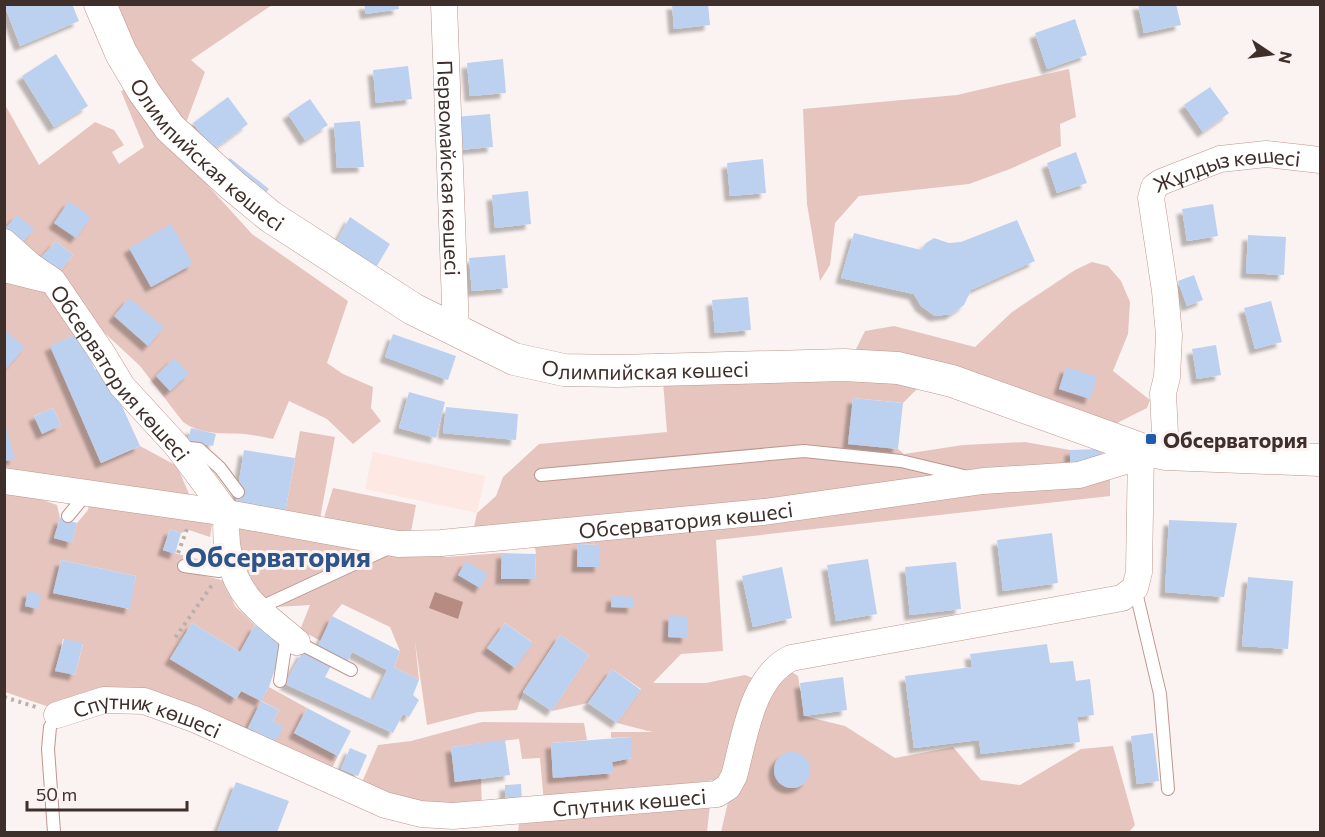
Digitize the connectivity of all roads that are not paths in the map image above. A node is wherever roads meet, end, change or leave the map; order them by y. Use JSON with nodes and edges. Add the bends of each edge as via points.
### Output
{"nodes":[{"id":1,"x":100,"y":4,"type":"edge"},
{"id":2,"x":444,"y":4,"type":"edge"},
{"id":3,"x":1320,"y":160,"type":"edge"},
{"id":4,"x":4,"y":242,"type":"edge"},
{"id":5,"x":4,"y":269,"type":"edge"},
{"id":6,"x":53,"y":281,"type":"junction"},
{"id":7,"x":456,"y":331,"type":"junction"},
{"id":8,"x":1154,"y":452,"type":"junction"},
{"id":9,"x":1320,"y":460,"type":"edge"},
{"id":10,"x":541,"y":475,"type":"dead end"},
{"id":11,"x":4,"y":481,"type":"edge"},
{"id":12,"x":983,"y":481,"type":"junction"},
{"id":13,"x":87,"y":493,"type":"junction"},
{"id":14,"x":232,"y":503,"type":"junction"},
{"id":15,"x":68,"y":516,"type":"dead end"},
{"id":16,"x":398,"y":544,"type":"junction"},
{"id":17,"x":184,"y":566,"type":"road end"},
{"id":18,"x":225,"y":568,"type":"junction"},
{"id":19,"x":1135,"y":588,"type":"junction"},
{"id":20,"x":259,"y":608,"type":"junction"},
{"id":21,"x":292,"y":637,"type":"junction"},
{"id":22,"x":351,"y":670,"type":"dead end"},
{"id":23,"x":280,"y":681,"type":"dead end"},
{"id":24,"x":57,"y":715,"type":"joint"},
{"id":25,"x":1168,"y":789,"type":"dead end"},
{"id":26,"x":54,"y":832,"type":"edge"}],
"edges":[{"from":1,"to":7,"type":"street","name":"Олимпийская көшесі","via":[[121,53],[144,92],[171,128],[214,168],[271,217],[413,309]]},
{"from":2,"to":7,"type":"street","name":"Первомайская көшесі"},
{"from":3,"to":8,"type":"street","name":"Жұлдыз көшесі","via":[[1266,154],[1220,159],[1154,187],[1151,198],[1169,335],[1167,377]]},
{"from":4,"to":6,"type":"street","name":"Обсерватория көшесі"},
{"from":5,"to":6,"type":"street"},
{"from":6,"to":14,"type":"street","name":"Обсерватория көшесі","via":[[122,386]]},
{"from":7,"to":8,"type":"street","name":"Олимпийская көшесі","via":[[514,359],[564,370],[844,365],[898,368],[952,381]]},
{"from":8,"to":9,"type":"street","name":"Олимпийская көшесі"},
{"from":8,"to":12,"type":"street","name":"Обсерватория көшесі","via":[[1079,476]]},
{"from":8,"to":19,"type":"street"},
{"from":10,"to":12,"type":"lane","via":[[804,451],[901,461]]},
{"from":11,"to":13,"type":"street","name":"Обсерватория көшесі"},
{"from":12,"to":16,"type":"street","name":"Обсерватория көшесі","via":[[764,512]]},
{"from":13,"to":14,"type":"street","name":"Обсерватория көшесі","via":[[195,508]]},
{"from":13,"to":15,"type":"lane"},
{"from":14,"to":16,"type":"street","name":"Обсерватория көшесі"},
{"from":14,"to":18,"type":"street","via":[[225,532]]},
{"from":16,"to":20,"type":"lane"},
{"from":17,"to":18,"type":"lane"},
{"from":18,"to":20,"type":"street"},
{"from":19,"to":24,"type":"street","name":"Спутник көшесі","via":[[1122,598],[791,658],[779,664],[762,684],[734,777],[717,794],[453,816],[421,814],[385,805],[194,719],[144,701],[104,700]]},
{"from":19,"to":25,"type":"lane","via":[[1160,694]]},
{"from":20,"to":21,"type":"street"},
{"from":21,"to":22,"type":"lane"},
{"from":21,"to":23,"type":"lane"},
{"from":24,"to":26,"type":"lane","via":[[50,728],[48,749]]}]}
